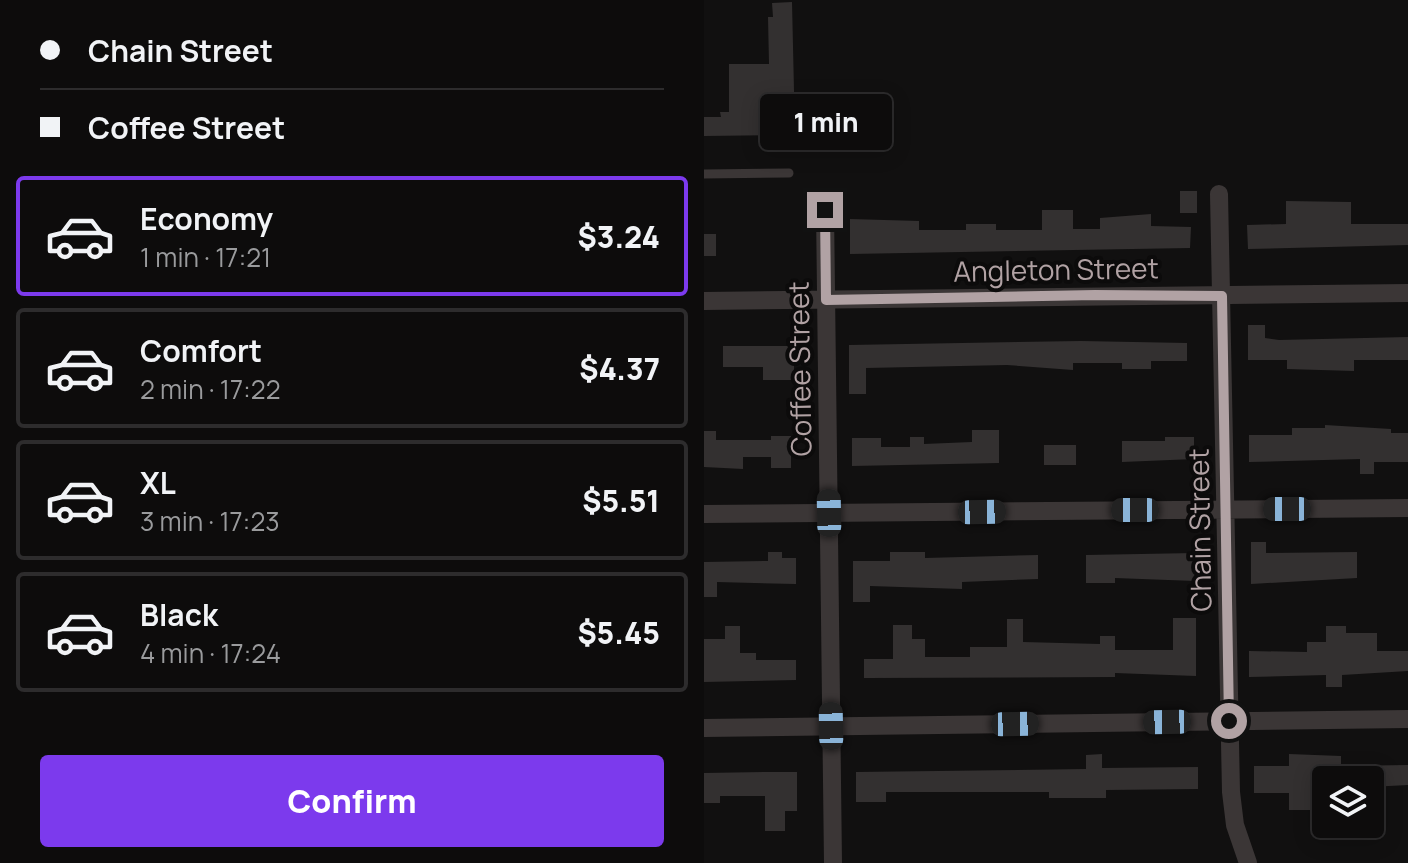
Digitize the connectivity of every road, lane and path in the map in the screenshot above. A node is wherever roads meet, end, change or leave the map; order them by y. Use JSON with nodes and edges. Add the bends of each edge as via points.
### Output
{"nodes":[{"id":1,"x":789,"y":173,"type":"dead end"},
{"id":2,"x":704,"y":174,"type":"edge"},
{"id":3,"x":1219,"y":194,"type":"dead end"},
{"id":4,"x":825,"y":210,"type":"dead end"},
{"id":5,"x":1408,"y":293,"type":"edge"},
{"id":6,"x":1222,"y":296,"type":"junction"},
{"id":7,"x":826,"y":300,"type":"junction"},
{"id":8,"x":704,"y":301,"type":"edge"},
{"id":9,"x":1408,"y":508,"type":"edge"},
{"id":10,"x":1227,"y":509,"type":"junction"},
{"id":11,"x":829,"y":513,"type":"junction"},
{"id":12,"x":704,"y":514,"type":"edge"},
{"id":13,"x":1408,"y":719,"type":"edge"},
{"id":14,"x":1229,"y":721,"type":"junction"},
{"id":15,"x":831,"y":726,"type":"junction"},
{"id":16,"x":704,"y":728,"type":"edge"},
{"id":17,"x":833,"y":863,"type":"edge"},
{"id":18,"x":1248,"y":863,"type":"edge"}],
"edges":[{"from":1,"to":2,"type":"lane"},
{"from":3,"to":6,"type":"street","name":"Chain Street"},
{"from":4,"to":7,"type":"street","name":"Coffee Street"},
{"from":5,"to":6,"type":"street","name":"Angleton Street"},
{"from":6,"to":7,"type":"street","name":"Angleton Street"},
{"from":6,"to":10,"type":"street","name":"Chain Street"},
{"from":7,"to":8,"type":"street","name":"Angleton Street"},
{"from":7,"to":11,"type":"street","name":"Coffee Street"},
{"from":9,"to":10,"type":"street"},
{"from":10,"to":11,"type":"street"},
{"from":10,"to":14,"type":"street","name":"Chain Street"},
{"from":11,"to":12,"type":"street"},
{"from":11,"to":15,"type":"street","name":"Coffee Street"},
{"from":13,"to":14,"type":"street"},
{"from":14,"to":15,"type":"street"},
{"from":14,"to":18,"type":"street","name":"Chain Street","via":[[1232,803]]},
{"from":15,"to":16,"type":"street"},
{"from":15,"to":17,"type":"street","name":"Coffee Street"}]}
